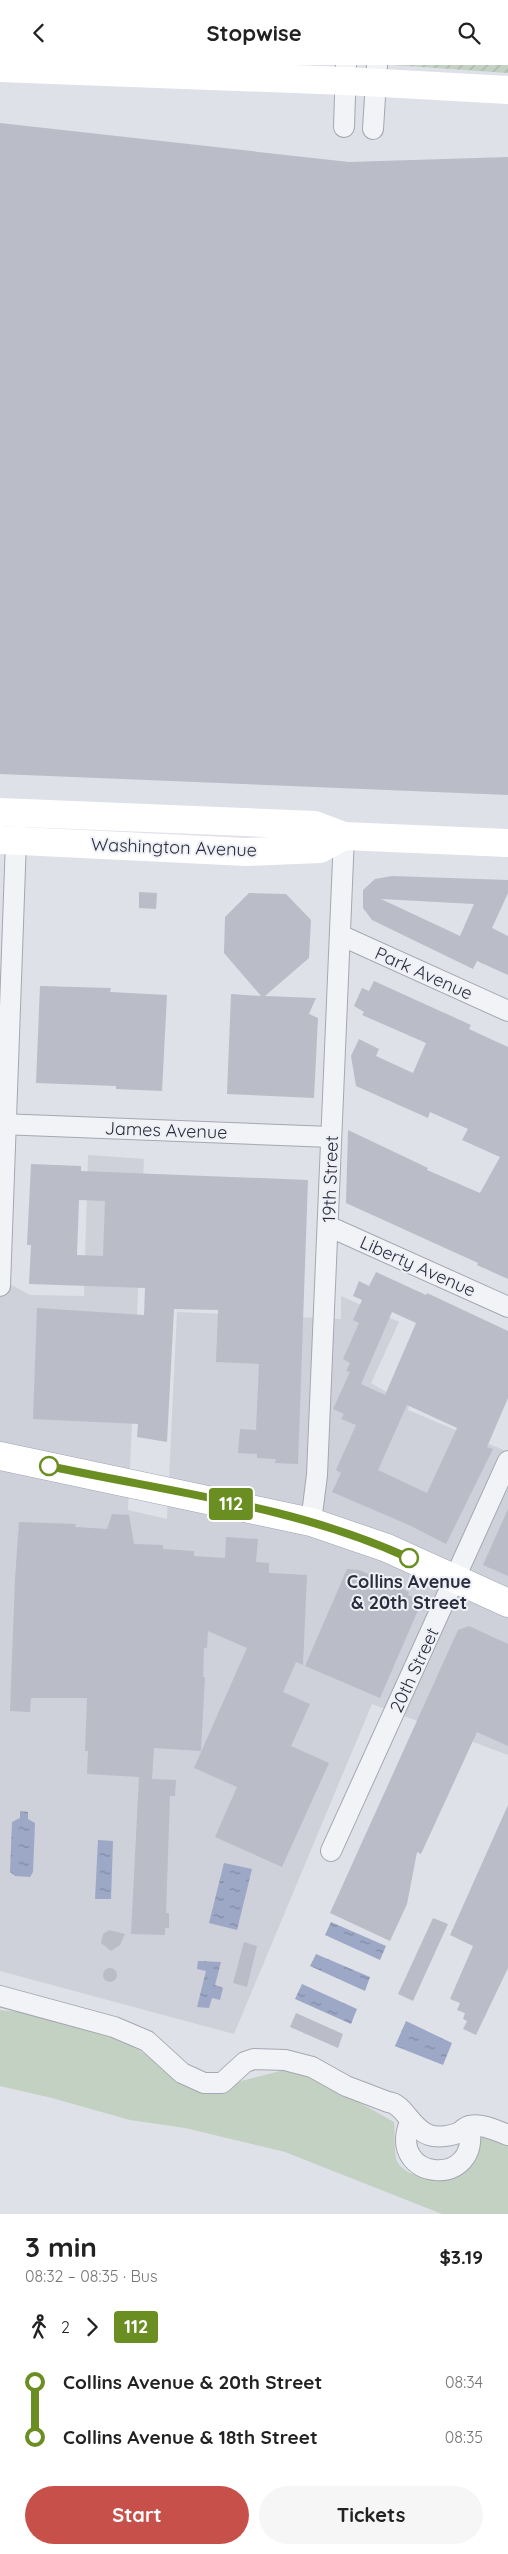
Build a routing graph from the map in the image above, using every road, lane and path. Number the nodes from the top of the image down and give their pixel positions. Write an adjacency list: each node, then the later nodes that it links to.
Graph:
1 (0, 68): 2 (main road)
2 (346, 73): 3 (main road); 5 (street)
3 (376, 74): 4 (main road); 6 (street)
4 (508, 90)
5 (344, 127)
6 (373, 129)
7 (8, 812): 8 (main road, Washington Avenue); 9 (street)
8 (344, 836): 9 (main road, Washington Avenue); 10 (main road, Washington Avenue); 11 (street, 19th Street)
9 (8, 840): 13 (street)
10 (508, 843)
11 (340, 935): 12 (street, Park Avenue); 14 (street, 19th Street)
12 (508, 1011)
13 (3, 1124): 14 (street, James Avenue); 16 (street)
14 (331, 1137): 15 (street, 19th Street)
15 (328, 1226): 17 (street, Liberty Avenue); 20 (street, 19th Street)
16 (0, 1286)
17 (508, 1307)
18 (0, 1455): 20 (main road)
19 (508, 1461): 21 (street, 20th Street)
20 (311, 1523): 21 (main road)
21 (456, 1579): 22 (main road); 23 (street, 20th Street)
22 (508, 1603)
23 (331, 1851)
24 (0, 1996): 25 (street)
25 (410, 2122): 26 (street); 26 (street)
26 (469, 2126): 27 (street)
27 (508, 2135)

